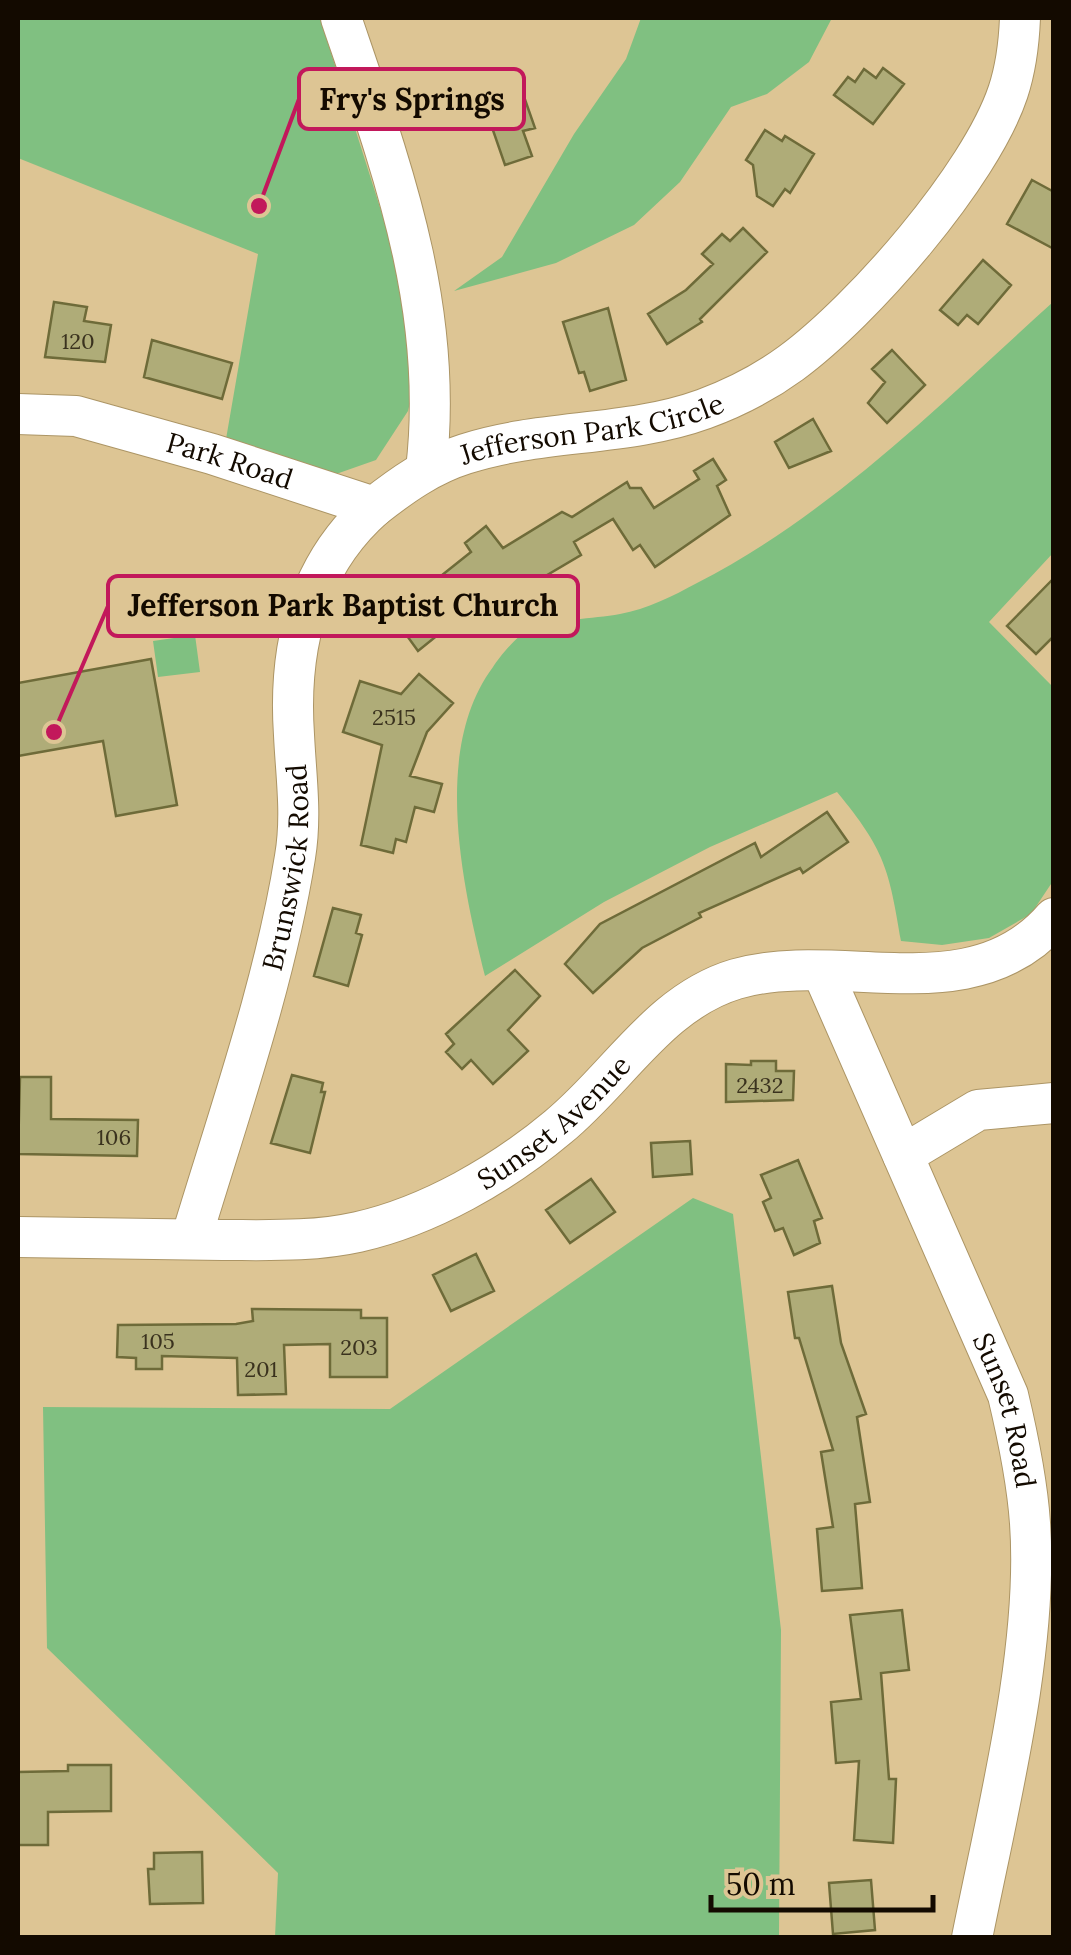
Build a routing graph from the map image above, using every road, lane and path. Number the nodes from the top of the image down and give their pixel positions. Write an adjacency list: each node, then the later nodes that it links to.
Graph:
1 (342, 18): 4 (street, Jefferson Park Circle)
2 (1020, 18): 4 (street, Jefferson Park Circle)
3 (18, 414): 5 (street, Park Road)
4 (426, 470): 5 (street)
5 (374, 507): 11 (street, Brunswick Road)
6 (1054, 918): 7 (street, Sunset Avenue)
7 (823, 973): 9 (street, Sunset Road); 11 (street, Sunset Avenue)
8 (1054, 1102): 9 (street)
9 (903, 1155): 12 (street, Sunset Road)
10 (18, 1236): 11 (street, Sunset Avenue)
11 (191, 1240)
12 (972, 1938)

